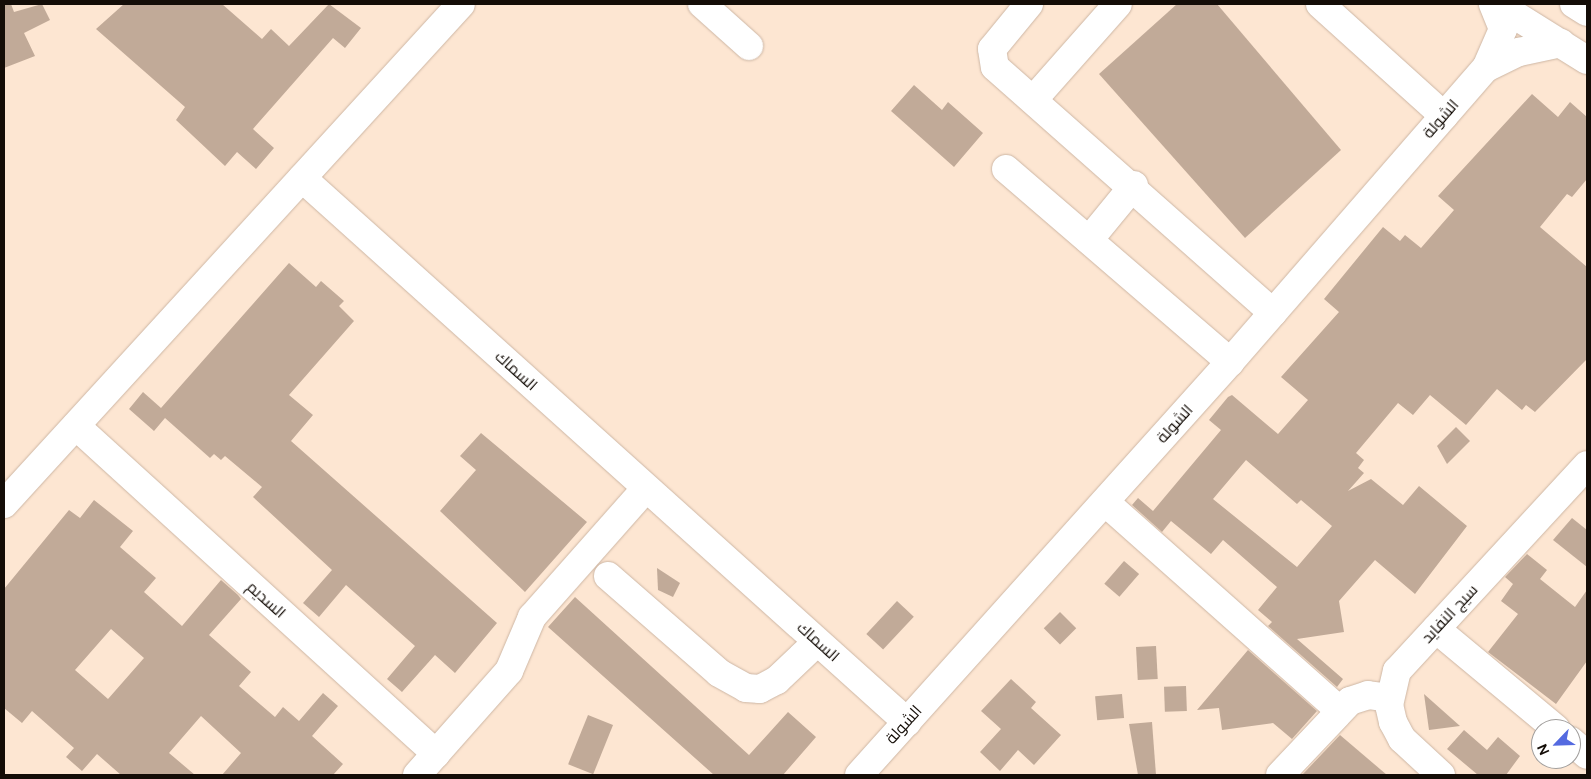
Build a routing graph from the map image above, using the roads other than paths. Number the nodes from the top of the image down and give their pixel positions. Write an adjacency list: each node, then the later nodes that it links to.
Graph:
1 (461, 4): 17 (street)
2 (702, 4): 11 (street)
3 (1029, 4): 14 (street)
4 (1118, 4): 14 (street)
5 (1320, 4): 15 (street)
6 (1493, 4): 13 (street, الشولة)
7 (1497, 4): 10 (street)
8 (1574, 4): 9 (street)
9 (1587, 12)
10 (1561, 43): 12 (street); 13 (street, الشولة)
11 (749, 46)
12 (1587, 60)
13 (1486, 68): 15 (street, الشولة)
14 (1033, 100): 18 (street)
15 (1444, 116): 20 (street, الشولة)
16 (1006, 169): 19 (street)
17 (302, 178): 22 (street); 24 (street, السماك)
18 (1134, 186): 19 (street); 20 (street)
19 (1089, 240): 21 (street)
20 (1273, 313): 21 (street, الشولة)
21 (1230, 362): 25 (street, الشولة)
22 (76, 426): 26 (street); 34 (street, السديم)
23 (1587, 465): 28 (street, سيج النفايد)
24 (646, 488): 29 (street, السماك); 34 (street)
25 (1105, 502): 31 (street); 33 (street, الشولة)
26 (4, 504)
27 (608, 576): 29 (street)
28 (1436, 629): 30 (street, سيج النفايد); 32 (street)
29 (817, 642): 33 (street, السماك)
30 (1390, 698): 31 (street); 38 (street)
31 (1340, 711): 37 (street)
32 (1544, 719)
33 (907, 722): 36 (street, الشولة)
34 (436, 754): 35 (street)
35 (417, 775)
36 (859, 775)
37 (1280, 775)
38 (1441, 775)

